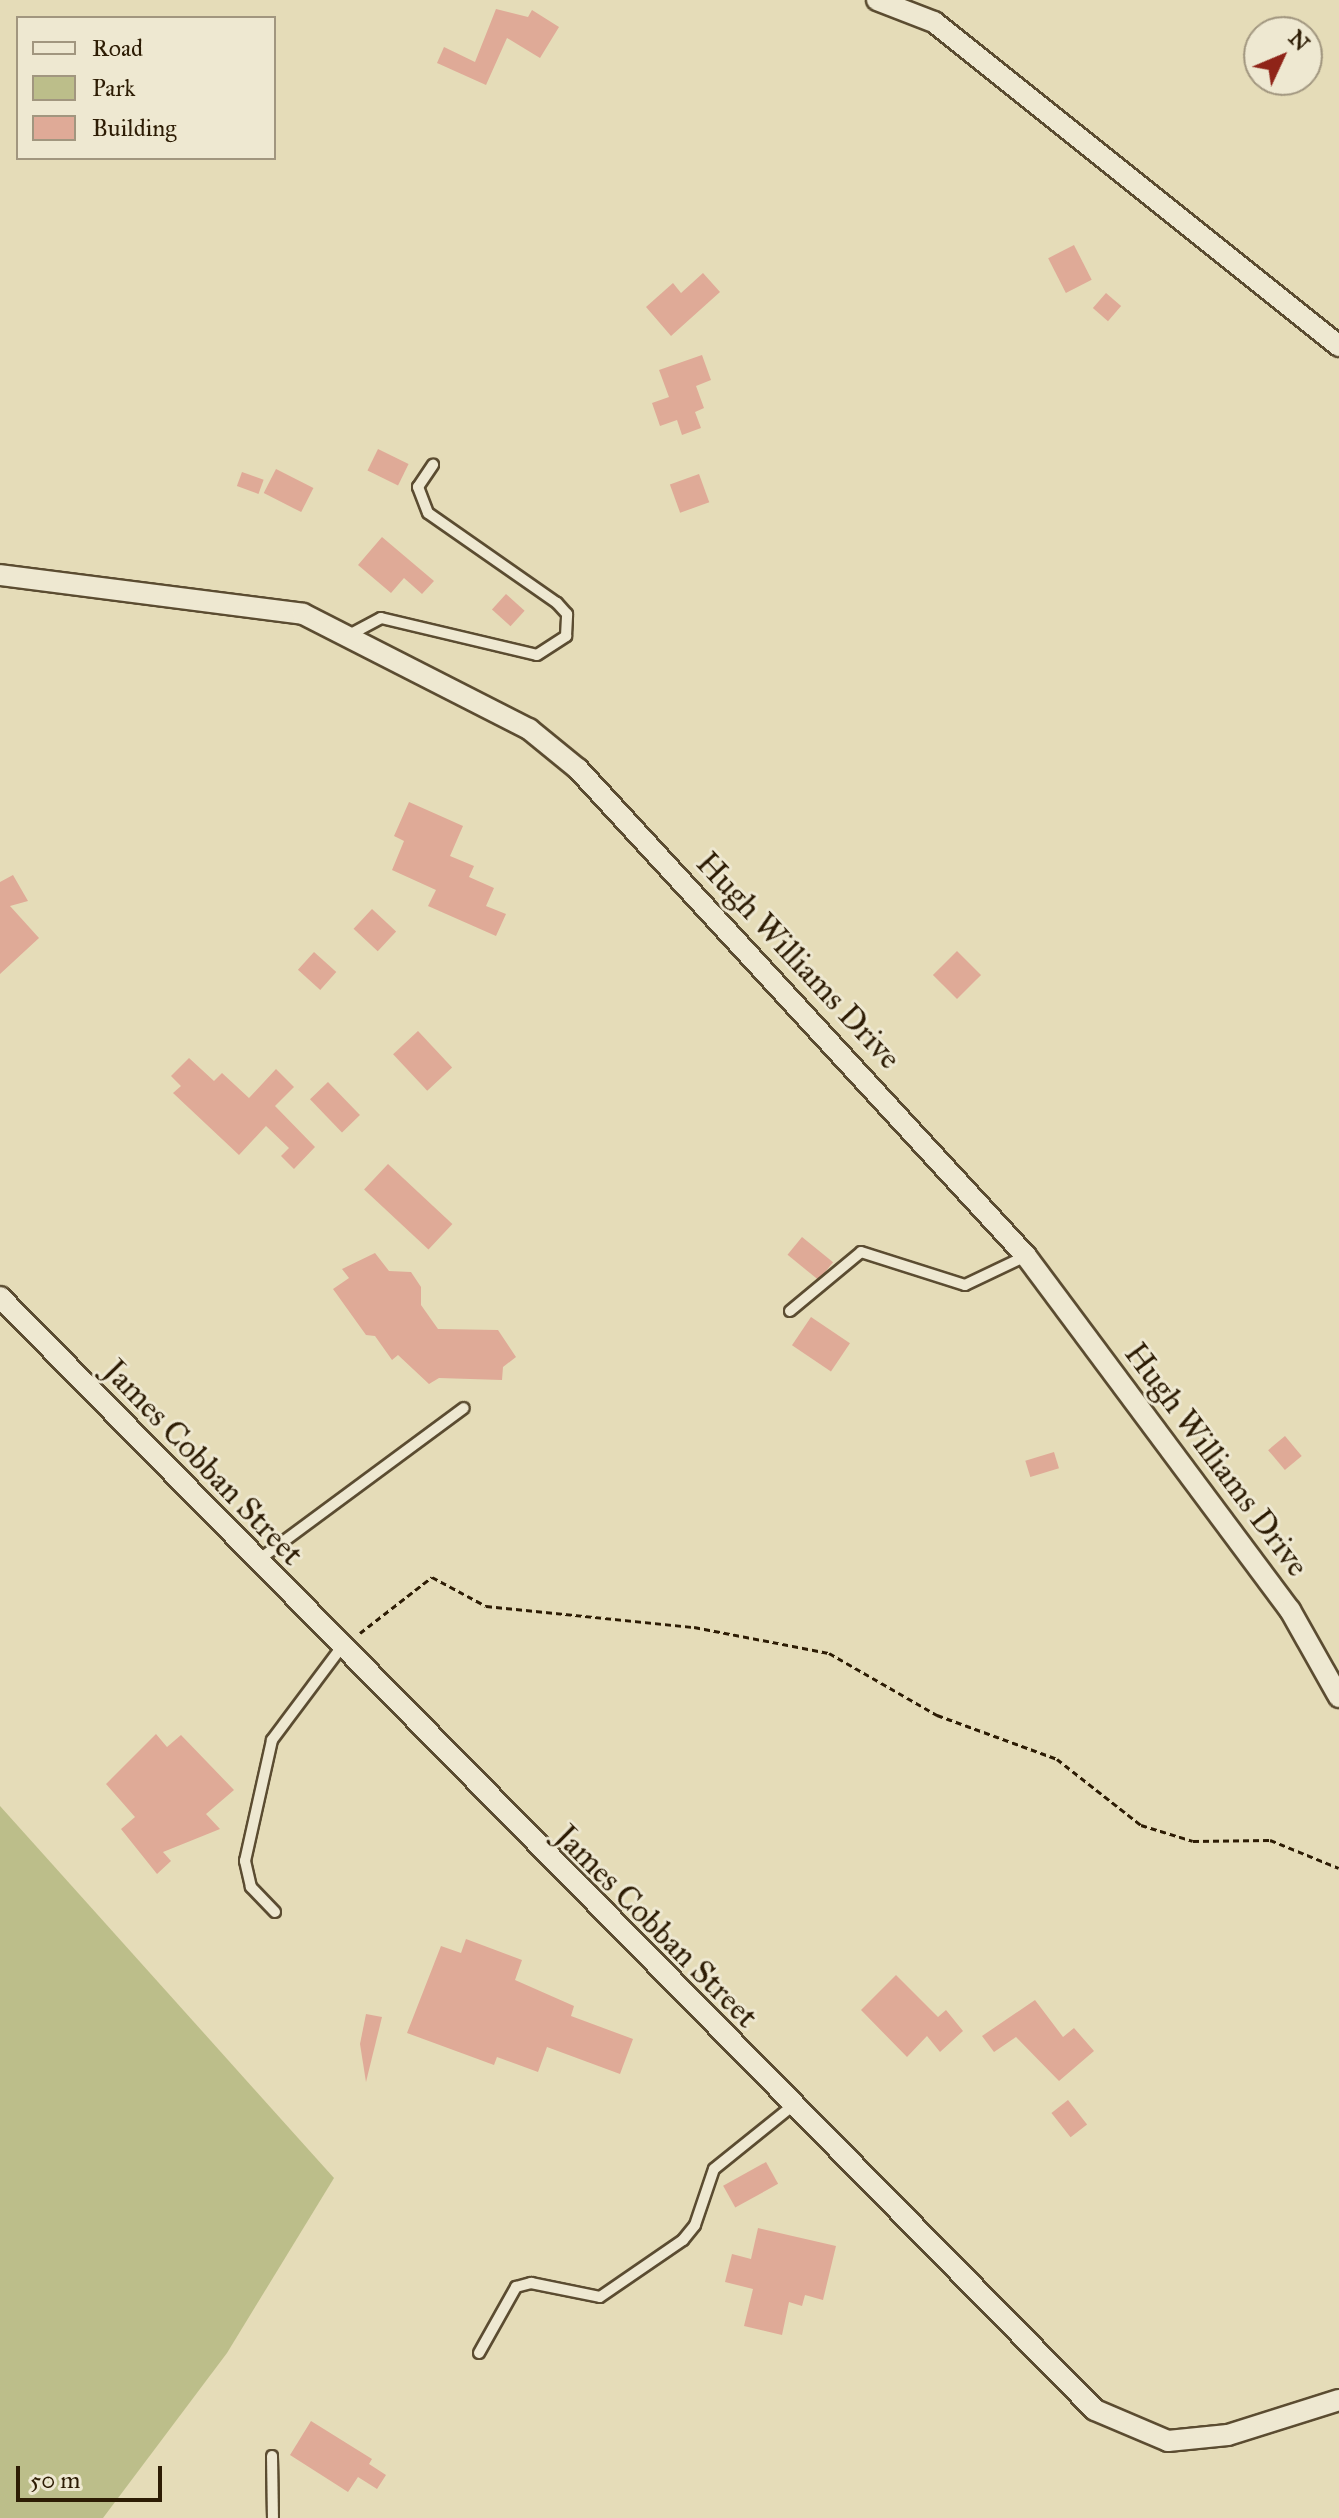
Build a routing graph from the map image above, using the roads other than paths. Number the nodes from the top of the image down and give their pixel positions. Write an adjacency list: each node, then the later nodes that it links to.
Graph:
1 (877, 0): 2 (street)
2 (1339, 346)
3 (433, 465): 5 (lane)
4 (0, 575): 5 (street, Hugh Williams Drive)
5 (351, 634): 6 (street, Hugh Williams Drive)
6 (1026, 1256): 8 (lane); 12 (street, Hugh Williams Drive)
7 (0, 1297): 10 (street, James Cobban Street)
8 (790, 1311)
9 (464, 1408): 10 (lane)
10 (257, 1561): 11 (street, James Cobban Street)
11 (340, 1649): 13 (lane); 14 (street, James Cobban Street)
12 (1339, 1697)
13 (275, 1912)
14 (791, 2107): 15 (lane); 16 (street, James Cobban Street)
15 (479, 2353)
16 (1339, 2400)
17 (272, 2456): 18 (lane)
18 (273, 2518)

